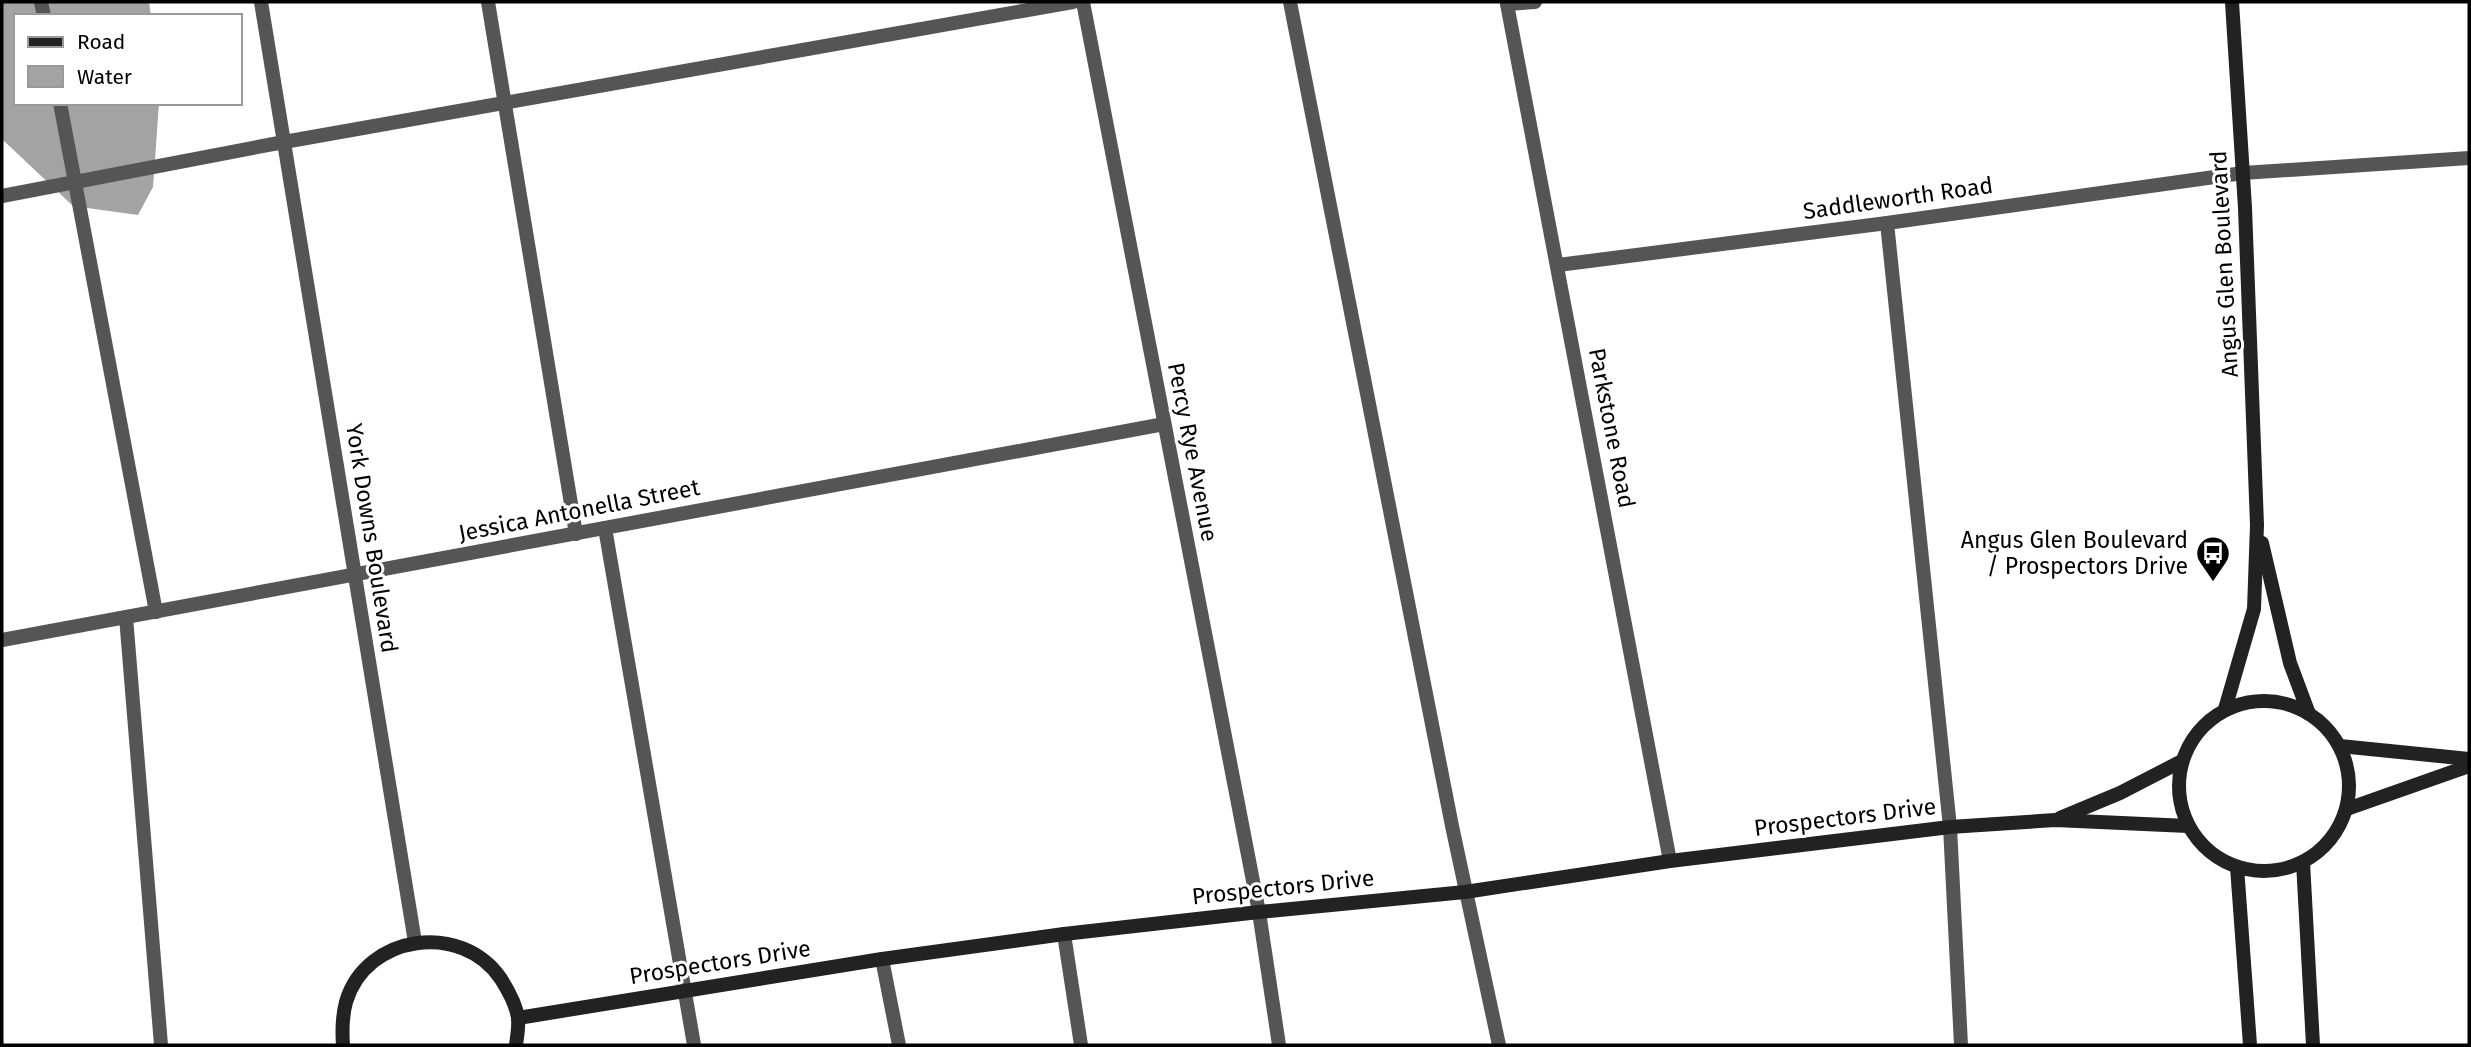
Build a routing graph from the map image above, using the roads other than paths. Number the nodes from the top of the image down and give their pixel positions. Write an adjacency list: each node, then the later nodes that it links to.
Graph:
1 (261, 2): 10 (street, York Downs Boulevard)
2 (488, 2): 8 (street)
3 (1073, 2): 8 (street)
4 (1083, 2): 17 (street, Percy Rye Avenue)
5 (1290, 2): 38 (street)
6 (1535, 2): 16 (street, Parkstone Road)
7 (2232, 2): 12 (street, Angus Glen Boulevard)
8 (506, 103): 10 (street); 20 (street)
9 (60, 105): 13 (street)
10 (285, 142): 13 (street); 21 (street, York Downs Boulevard)
11 (2469, 158): 12 (street, Saddleworth Road)
12 (2243, 173): 15 (street, Saddleworth Road); 18 (street, Angus Glen Boulevard)
13 (74, 182): 14 (street); 22 (street)
14 (2, 196)
15 (1887, 223): 16 (street, Saddleworth Road); 33 (street)
16 (1558, 265): 35 (street, Parkstone Road)
17 (1164, 424): 19 (street, Jessica Antonella Street); 39 (street, Percy Rye Avenue)
18 (2258, 525): 25 (street, Angus Glen Boulevard); 26 (street, Angus Glen Boulevard)
19 (605, 528): 20 (street, Jessica Antonella Street); 43 (street)
20 (576, 534): 21 (street, Jessica Antonella Street)
21 (354, 575): 22 (street, Jessica Antonella Street); 41 (street, York Downs Boulevard)
22 (156, 612): 23 (street, Jessica Antonella Street)
23 (126, 617): 24 (street, Jessica Antonella Street); 45 (street)
24 (2, 640)
25 (2225, 709): 26 (street); 29 (street)
26 (2309, 714): 27 (street)
27 (2340, 746): 28 (street); 31 (street)
28 (2469, 759)
29 (2182, 761): 32 (street, Prospectors Drive); 34 (street)
30 (2469, 766): 31 (street)
31 (2347, 809): 36 (street)
32 (2056, 820): 33 (street, Prospectors Drive); 34 (street, Prospectors Drive)
33 (1950, 827): 35 (street, Prospectors Drive); 53 (street)
34 (2188, 827): 37 (street)
35 (1670, 861): 38 (street, Prospectors Drive)
36 (2303, 862): 37 (street); 55 (street)
37 (2238, 867): 54 (street)
38 (1465, 892): 39 (street, Prospectors Drive); 52 (street)
39 (1259, 912): 40 (street, Prospectors Drive); 51 (street, Percy Rye Avenue)
40 (1064, 934): 42 (street, Prospectors Drive); 50 (street)
41 (415, 942): 44 (street); 46 (street)
42 (882, 959): 43 (street, Prospectors Drive); 49 (street)
43 (685, 991): 44 (street, Prospectors Drive); 48 (street)
44 (518, 1018): 47 (street)
45 (161, 1045)
46 (344, 1045)
47 (516, 1045)
48 (694, 1045)
49 (899, 1045)
50 (1081, 1045)
51 (1279, 1045)
52 (1499, 1045)
53 (1961, 1045)
54 (2250, 1045)
55 (2313, 1045)

